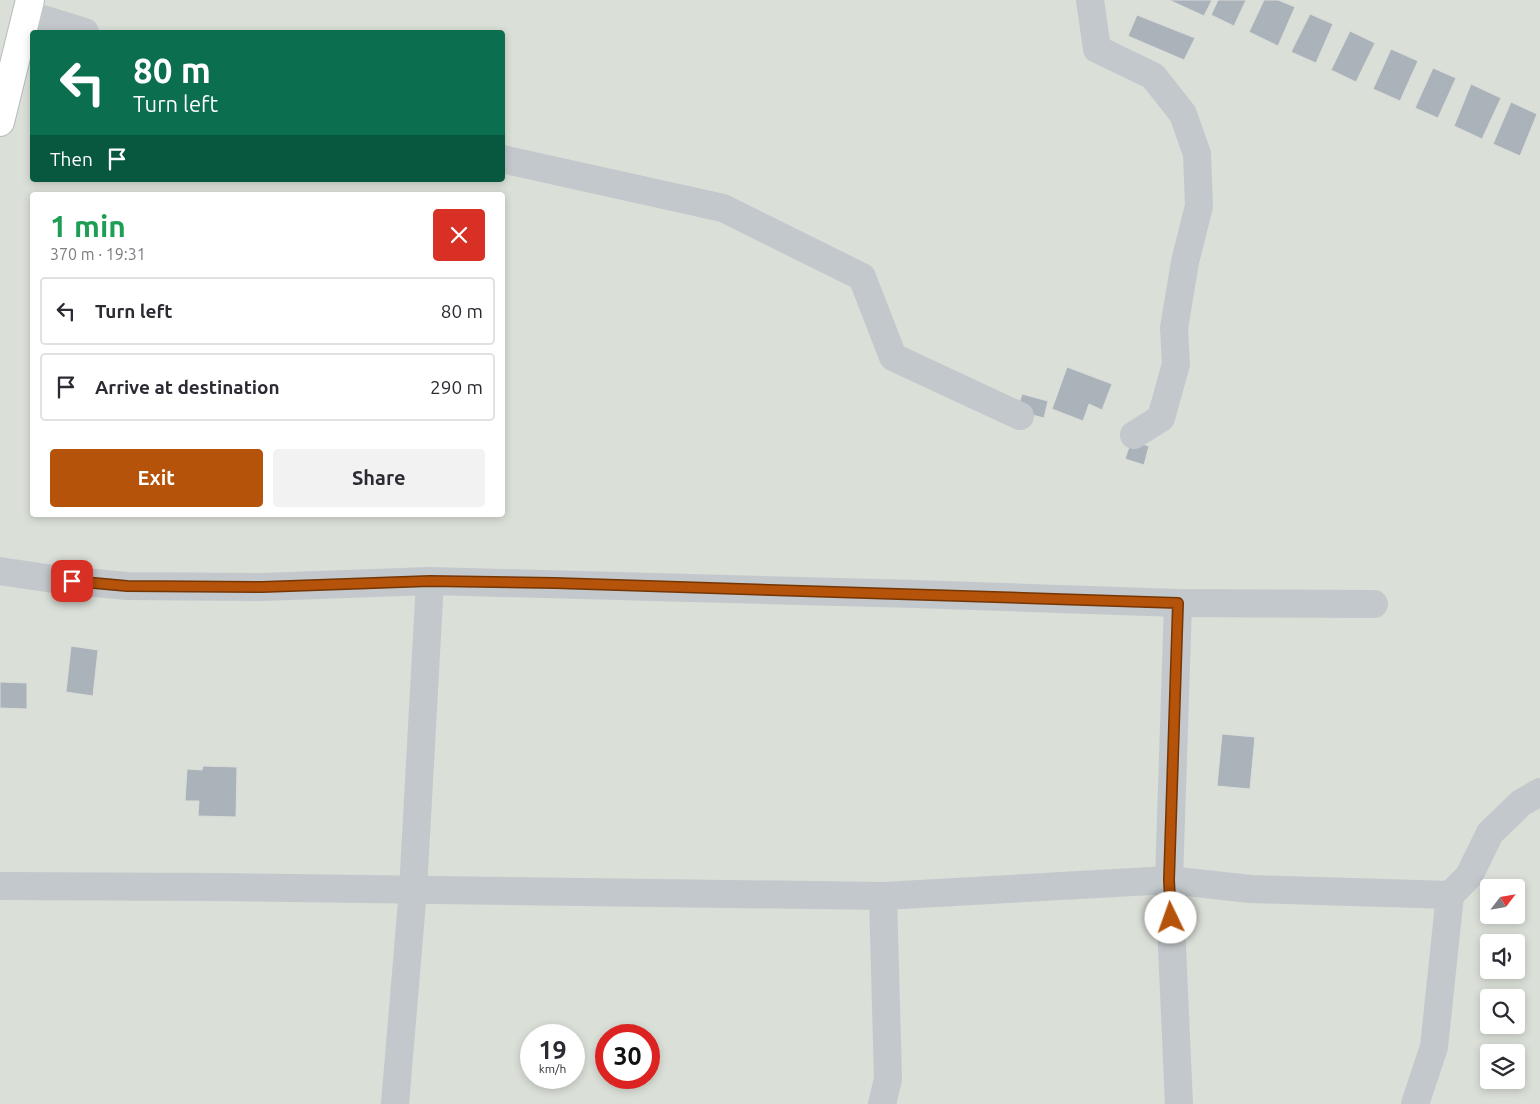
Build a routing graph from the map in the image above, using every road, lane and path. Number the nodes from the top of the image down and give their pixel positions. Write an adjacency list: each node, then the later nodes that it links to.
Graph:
1 (1090, 0): 7 (street)
2 (28, 7): 3 (street); 4 (main road)
3 (80, 30)
4 (0, 122)
5 (505, 160): 6 (street)
6 (1020, 416)
7 (1134, 435)
8 (0, 571): 9 (street)
9 (430, 581): 10 (street); 15 (street)
10 (1178, 603): 11 (street); 13 (street)
11 (1374, 604)
12 (1540, 792): 16 (street)
13 (1169, 880): 16 (street); 17 (street); 20 (street)
14 (0, 886): 15 (street)
15 (413, 890): 17 (street); 18 (street)
16 (1450, 895): 21 (street)
17 (883, 896): 19 (street)
18 (395, 1104)
19 (882, 1104)
20 (1180, 1104)
21 (1416, 1104)

